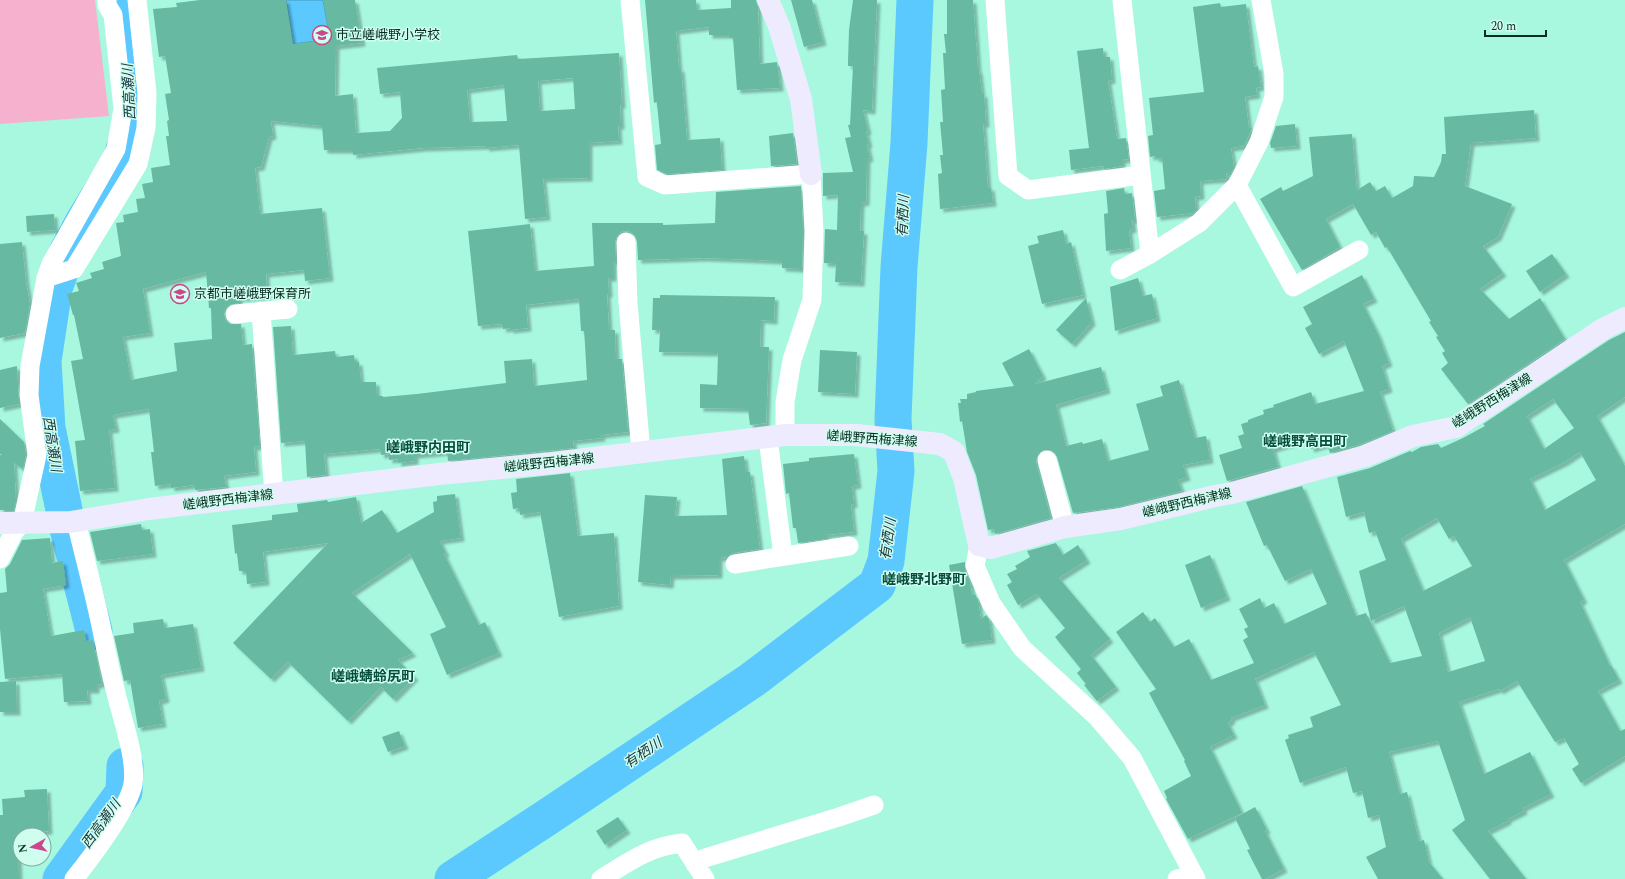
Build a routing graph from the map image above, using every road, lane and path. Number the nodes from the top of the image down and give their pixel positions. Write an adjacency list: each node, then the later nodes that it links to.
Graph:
1 (126, 0): 8 (street)
2 (137, 0): 16 (street)
3 (630, 0): 9 (street)
4 (768, 0): 9 (main road)
5 (995, 0): 10 (street)
6 (1122, 0): 10 (street)
7 (1261, 0): 11 (street)
8 (107, 2): 16 (street)
9 (811, 174): 21 (street)
10 (1141, 175): 14 (street)
11 (1237, 185): 13 (street); 14 (street)
12 (626, 242): 22 (street)
13 (1359, 250)
14 (1150, 254): 15 (street)
15 (1120, 270)
16 (46, 278): 27 (street)
17 (288, 309): 18 (street)
18 (261, 311): 19 (street); 24 (street)
19 (235, 314)
20 (1625, 318): 28 (main road, 嵯峨野西梅津線)
21 (777, 436): 22 (main road, 嵯峨野西梅津線); 30 (main road, 嵯峨野西梅津線); 31 (street)
22 (641, 452): 24 (main road, 嵯峨野西梅津線)
23 (1047, 460): 28 (street)
24 (274, 495): 25 (main road, 嵯峨野西梅津線)
25 (69, 522): 27 (main road, 嵯峨野西梅津線); 37 (street)
26 (0, 523): 27 (main road, 嵯峨野西梅津線)
27 (22, 523): 32 (street)
28 (1065, 526): 30 (main road, 嵯峨野西梅津線)
29 (849, 546): 31 (street)
30 (979, 546): 36 (street)
31 (783, 556): 33 (street)
32 (0, 559)
33 (735, 564)
34 (874, 805): 35 (street)
35 (700, 872): 38 (street)
36 (1189, 878)
37 (74, 879)
38 (601, 879)

